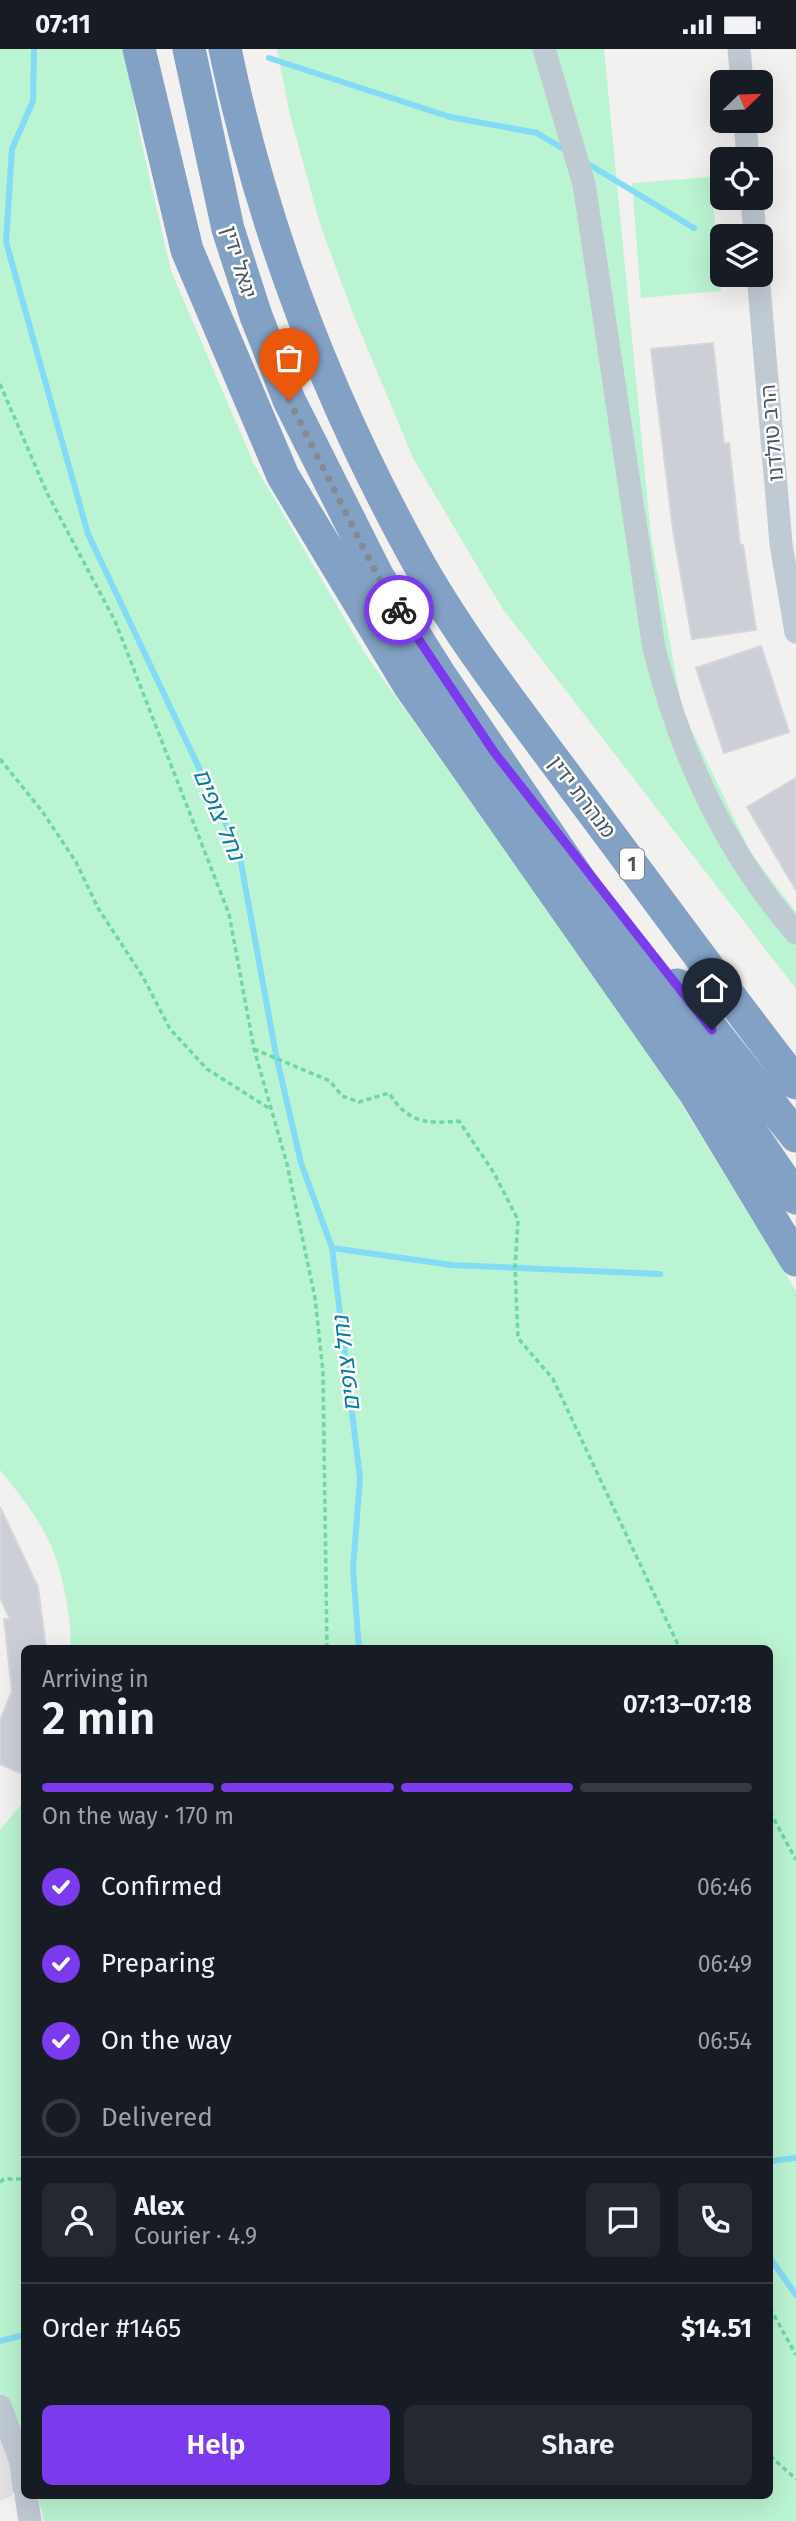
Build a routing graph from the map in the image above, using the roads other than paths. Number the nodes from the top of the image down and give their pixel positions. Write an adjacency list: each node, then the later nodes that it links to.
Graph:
1 (139, 49): 16 (highway)
2 (189, 49): 10 (highway, יגאל ידין / 1)
3 (225, 49): 9 (highway, יגאל ידין / 1)
4 (544, 49): 11 (street)
5 (739, 49): 6 (street)
6 (741, 70)
7 (759, 287): 8 (street, הרב טולדנו)
8 (796, 632)
9 (469, 644): 12 (highway); 13 (highway, מנהרת ידין / 1)
10 (494, 752): 14 (highway, מנהרת ידין / 1); 15 (highway)
11 (796, 933)
12 (796, 1049)
13 (796, 1083)
14 (796, 1136)
15 (796, 1198)
16 (796, 1260)
17 (0, 2406): 18 (street)
18 (21, 2462)
19 (27, 2499): 20 (street)
20 (30, 2521)

